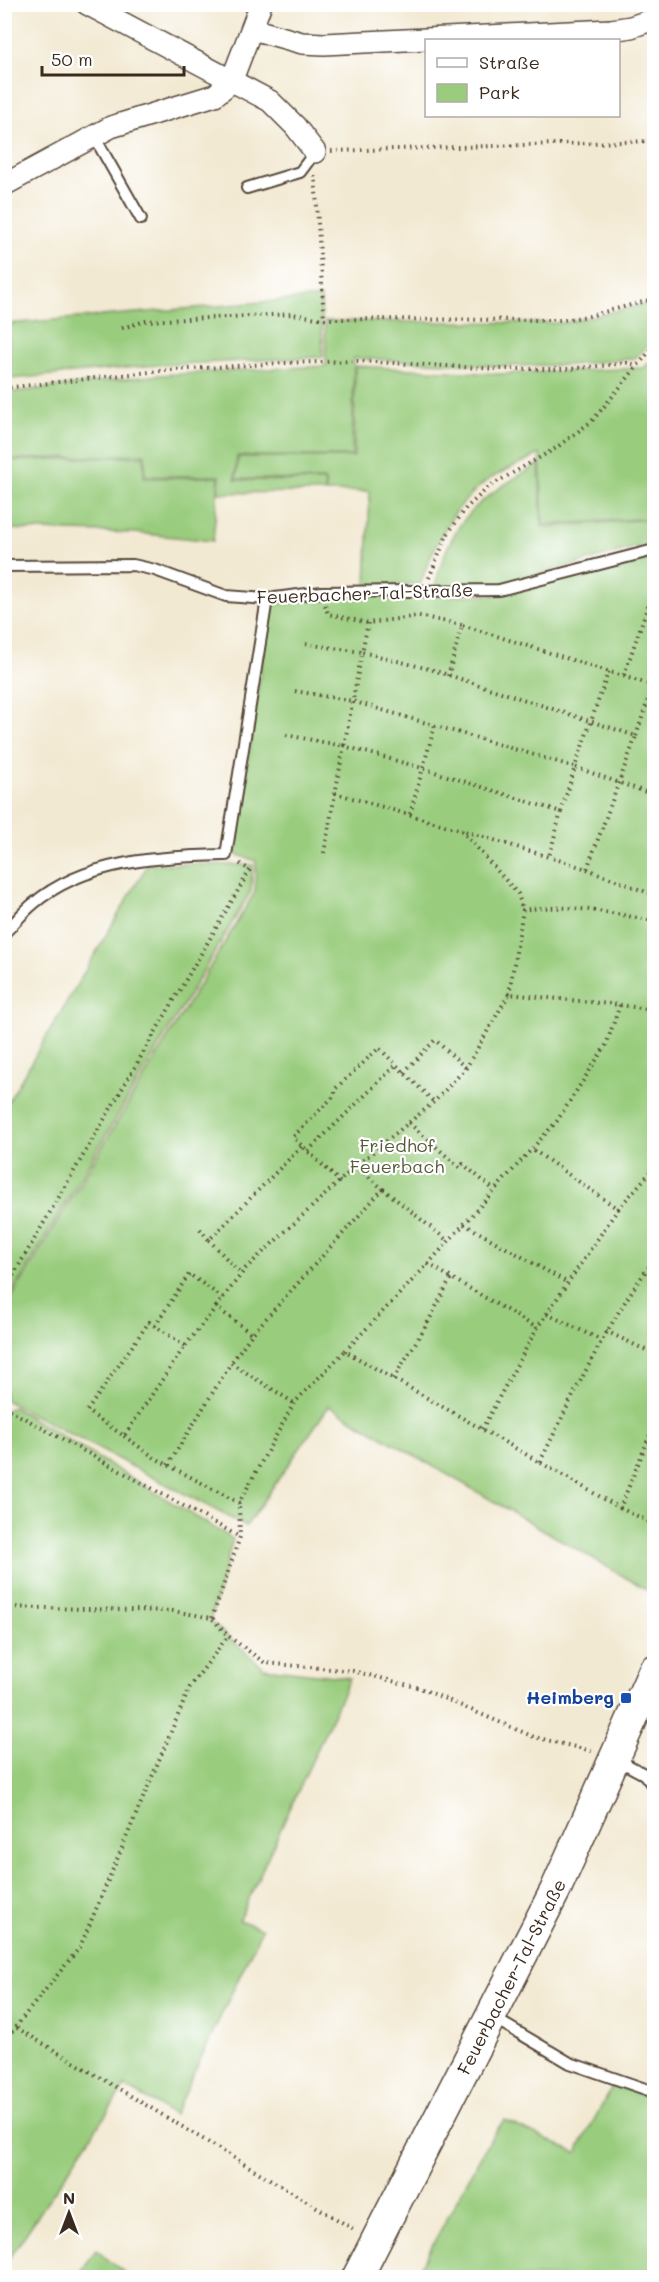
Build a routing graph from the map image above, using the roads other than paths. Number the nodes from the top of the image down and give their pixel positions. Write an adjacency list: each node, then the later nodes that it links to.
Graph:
1 (87, 4): 7 (street)
2 (261, 4): 4 (street)
3 (654, 19): 6 (street)
4 (252, 29): 5 (street); 7 (street)
5 (425, 39)
6 (426, 39)
7 (231, 82): 8 (street); 9 (street)
8 (94, 136): 10 (street); 12 (lane)
9 (315, 152): 11 (lane)
10 (4, 185)
11 (247, 188)
12 (141, 219)
13 (654, 550): 15 (lane, Feuerbacher-Tal-Straße)
14 (4, 566): 15 (lane, Feuerbacher-Tal-Straße)
15 (267, 600): 16 (lane)
16 (4, 933)
17 (654, 1670): 18 (main road, Feuerbacher-Tal-Straße)
18 (615, 1759): 19 (lane); 20 (main road, Feuerbacher-Tal-Straße)
19 (654, 1787)
20 (492, 2018): 21 (lane); 22 (main road, Feuerbacher-Tal-Straße)
21 (654, 2092)
22 (357, 2277)

